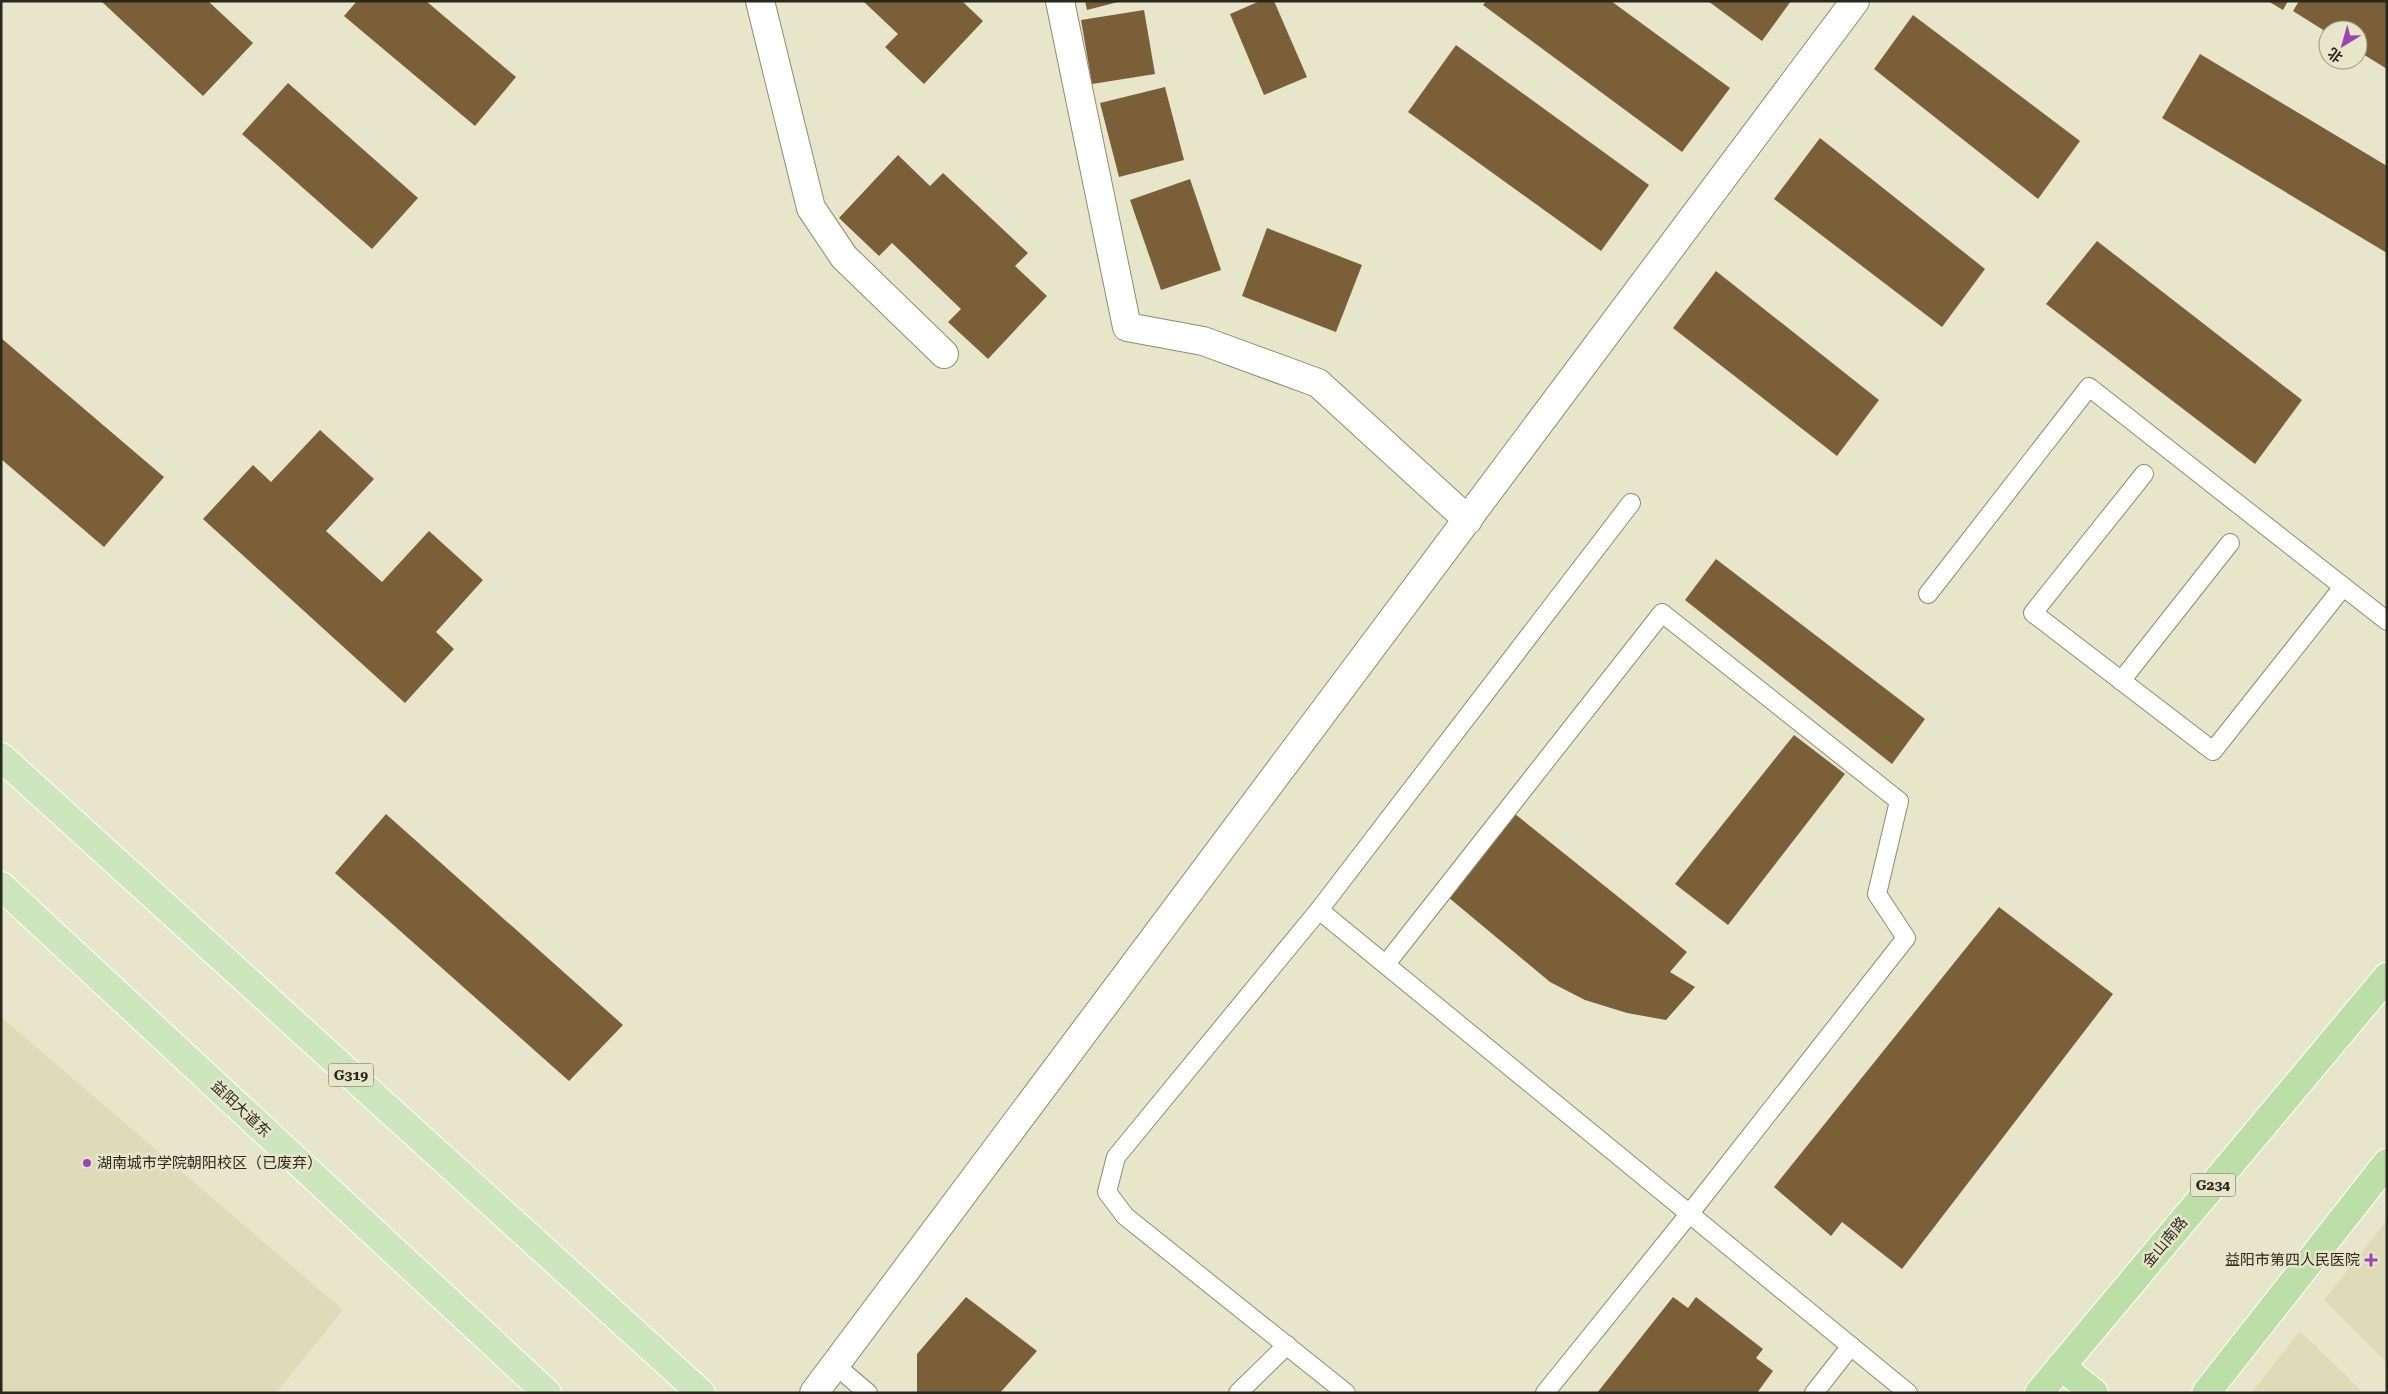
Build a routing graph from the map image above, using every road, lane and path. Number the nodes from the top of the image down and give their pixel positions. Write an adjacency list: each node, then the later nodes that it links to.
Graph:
1 (760, 1): 4 (street)
2 (1060, 1): 7 (street)
3 (1855, 1): 7 (street)
4 (944, 354)
5 (2144, 474): 12 (lane)
6 (1631, 503): 15 (lane)
7 (1468, 520): 22 (street)
8 (2230, 543): 12 (lane)
9 (2343, 587): 10 (lane); 11 (lane); 12 (lane)
10 (1928, 594)
11 (2387, 621)
12 (2121, 681)
13 (1, 757): 25 (main road, G319)
14 (1, 886): 24 (main road, 益阳大道东)
15 (1319, 910): 16 (lane); 20 (lane)
16 (1386, 964): 19 (lane); 19 (lane)
17 (2387, 977): 23 (highway, 金山南路 / G234)
18 (2387, 1163): 35 (highway)
19 (1690, 1213): 21 (lane); 30 (lane)
20 (1287, 1346): 28 (lane); 29 (lane)
21 (1851, 1346): 31 (lane); 32 (lane)
22 (835, 1365): 26 (street); 27 (lane)
23 (2061, 1366): 33 (highway, 金山南路 / G234); 34 (highway)
24 (547, 1393)
25 (701, 1393)
26 (814, 1393)
27 (868, 1393)
28 (1238, 1393)
29 (1346, 1393)
30 (1545, 1393)
31 (1814, 1393)
32 (1908, 1393)
33 (2039, 1393)
34 (2094, 1393)
35 (2206, 1393)

